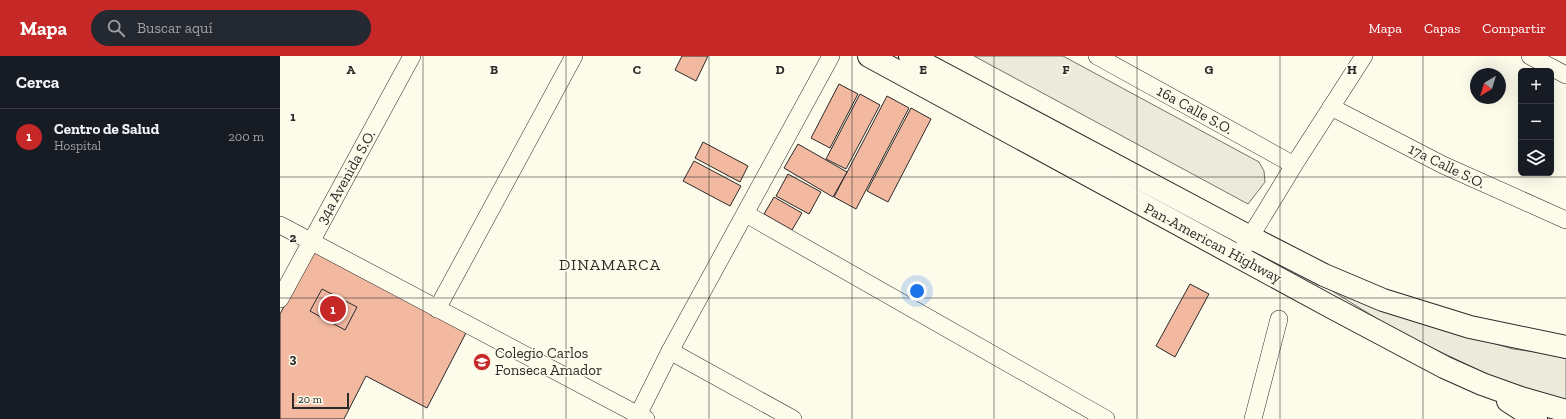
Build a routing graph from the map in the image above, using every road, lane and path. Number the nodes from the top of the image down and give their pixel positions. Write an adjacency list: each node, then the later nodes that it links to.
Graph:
1 (412, 56): 17 (street, 34a Avenida S.O.)
2 (574, 56): 20 (street)
3 (831, 56): 13 (street)
4 (869, 56): 18 (highway, Pan-American Highway)
5 (910, 56): 16 (highway, Pan-American Highway)
6 (1097, 56): 9 (street, 16a Calle S.O.)
7 (1530, 56): 10 (street)
8 (1358, 58): 11 (street)
9 (1122, 62): 12 (street, 16a Calle S.O.)
10 (1566, 75)
11 (1331, 107): 12 (street); 14 (street, 17a Calle S.O.)
12 (1294, 165): 16 (street)
13 (746, 214): 23 (street); 28 (street)
14 (1566, 220)
15 (280, 225): 17 (street)
16 (1250, 237): 18 (street); 22 (highway, Pan-American Highway)
17 (311, 241): 19 (street, 34a Avenida S.O.); 20 (street)
18 (1238, 257): 24 (highway, Pan-American Highway)
19 (280, 300)
20 (437, 309): 26 (street)
21 (1279, 319): 29 (street)
22 (1566, 347)
23 (670, 351): 26 (street); 27 (street)
24 (1482, 384): 25 (highway, Pan-American Highway); 30 (highway)
25 (1566, 411)
26 (641, 418)
27 (793, 419)
28 (1106, 419)
29 (1253, 419)
30 (1536, 419)

